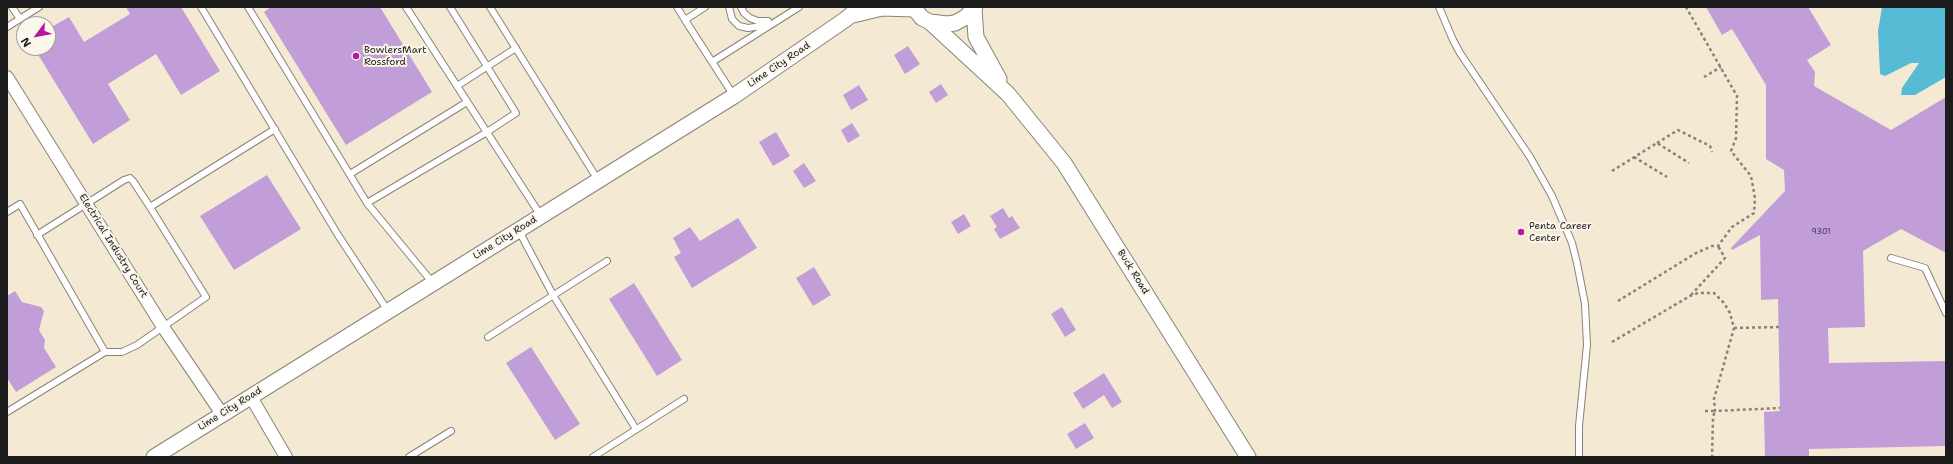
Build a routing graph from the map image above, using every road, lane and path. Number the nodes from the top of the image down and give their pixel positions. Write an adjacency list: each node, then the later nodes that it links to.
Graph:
1 (12, 7): 19 (lane)
2 (39, 7): 20 (lane)
3 (201, 7): 36 (lane)
4 (248, 7): 43 (lane)
5 (406, 7): 32 (lane)
6 (450, 7): 28 (lane)
7 (490, 7): 26 (lane)
8 (677, 7): 21 (lane)
9 (705, 7): 21 (lane)
10 (729, 7): 23 (lane)
11 (741, 7): 23 (lane)
12 (791, 7): 23 (lane)
13 (799, 7): 27 (lane)
14 (1439, 7): 82 (lane)
15 (1686, 7): 29 (path)
16 (913, 8): 18 (street, Lime City Road); 24 (street, Buck Road)
17 (974, 8): 24 (street); 33 (street, Buck Road)
18 (856, 11): 34 (street, Lime City Road)
19 (18, 16)
20 (25, 16)
21 (685, 20): 27 (lane)
22 (16, 21): 25 (lane)
23 (768, 21)
24 (930, 22): 33 (street, Buck Road)
25 (7, 27)
26 (516, 48): 28 (lane); 45 (lane)
27 (712, 62): 34 (lane)
28 (487, 66): 32 (lane); 37 (lane)
29 (1721, 67): 31 (path); 53 (path)
30 (7, 77): 47 (street, Electrical Industry Court)
31 (1704, 77)
32 (457, 86): 35 (lane)
33 (1008, 94): 81 (street, Buck Road)
34 (734, 96): 45 (street, Lime City Road)
35 (467, 102): 37 (lane); 43 (lane)
36 (275, 129): 48 (lane); 60 (lane)
37 (487, 132): 46 (lane); 50 (lane)
38 (1657, 143): 39 (path); 40 (path); 41 (path)
39 (1712, 152)
40 (1634, 157): 42 (path); 44 (path)
41 (1689, 163)
42 (1612, 170)
43 (350, 174): 46 (lane)
44 (1667, 177)
45 (598, 180): 50 (street, Lime City Road)
46 (367, 203): 56 (lane)
47 (86, 204): 48 (lane); 52 (lane); 62 (street, Electrical Industry Court)
48 (150, 207): 62 (lane)
49 (7, 212): 52 (lane)
50 (541, 216): 51 (street, Lime City Road)
51 (518, 230): 56 (street, Lime City Road); 57 (lane)
52 (37, 235): 67 (lane)
53 (1718, 246): 58 (path); 59 (path)
54 (1891, 258): 61 (lane)
55 (606, 261): 57 (lane)
56 (433, 283): 60 (street, Lime City Road)
57 (553, 295): 65 (lane); 75 (lane)
58 (1690, 296): 64 (path); 66 (path)
59 (1618, 301)
60 (388, 311): 68 (street, Lime City Road)
61 (1946, 313)
62 (163, 327): 67 (lane); 74 (street, Electrical Industry Court)
63 (1779, 327): 64 (path)
64 (1734, 328): 72 (path)
65 (488, 337)
66 (1612, 342)
67 (105, 352): 73 (lane)
68 (251, 397): 74 (street, Lime City Road); 78 (street)
69 (684, 400): 75 (lane)
70 (1780, 408): 72 (path)
71 (1705, 411): 72 (path)
72 (1715, 411): 83 (path)
73 (7, 412)
74 (222, 414): 77 (street, Lime City Road)
75 (636, 429): 80 (lane)
76 (450, 431): 79 (lane)
77 (154, 457)
78 (286, 457)
79 (409, 457)
80 (593, 457)
81 (1248, 457)
82 (1579, 457)
83 (1712, 457)

